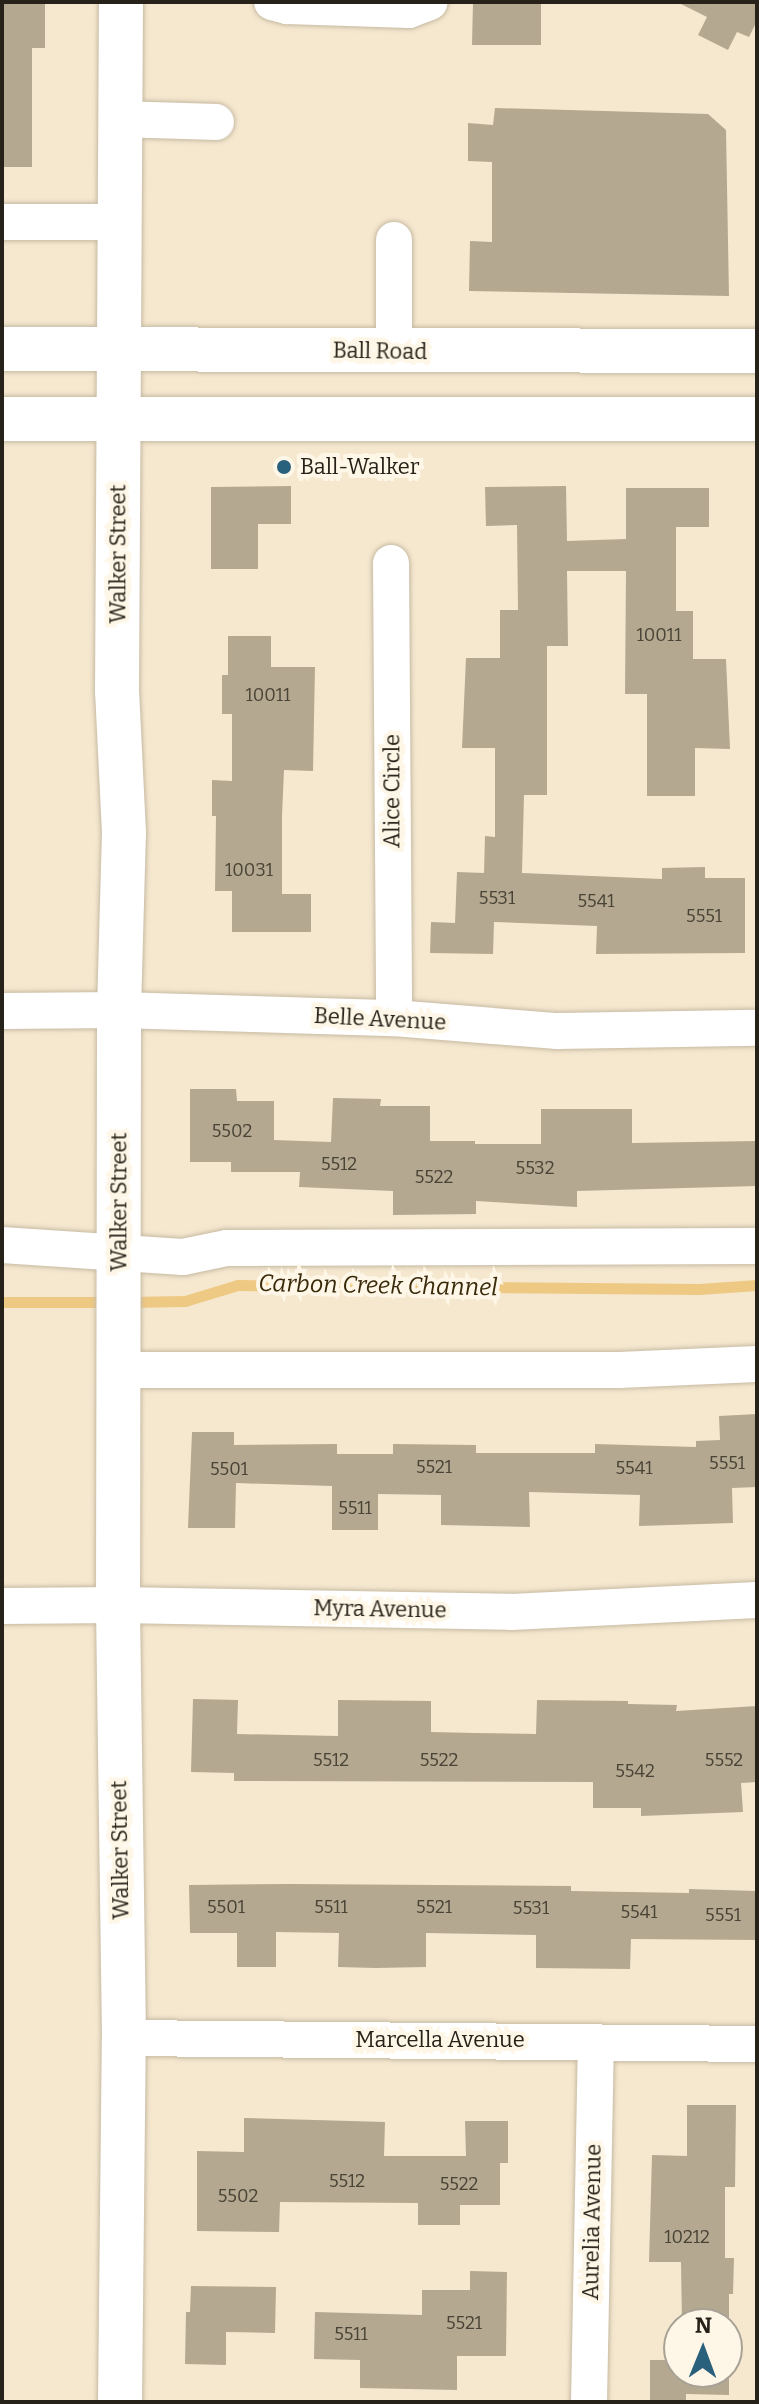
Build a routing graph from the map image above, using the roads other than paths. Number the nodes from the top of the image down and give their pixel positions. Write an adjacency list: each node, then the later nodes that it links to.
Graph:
1 (121, 2): 4 (main road, Walker Street)
2 (272, 2): 3 (street)
3 (430, 2)
4 (119, 119): 5 (street); 7 (main road, Walker Street)
5 (216, 122)
6 (2, 222): 7 (street)
7 (119, 222): 10 (main road, Walker Street)
8 (394, 240): 11 (street)
9 (2, 349): 10 (main road, Ball Road)
10 (117, 349): 11 (main road, Ball Road); 14 (main road, Walker Street)
11 (394, 350): 12 (main road, Ball Road)
12 (757, 351)
13 (2, 419): 14 (main road)
14 (119, 419): 15 (main road); 17 (main road, Walker Street)
15 (757, 419)
16 (391, 563): 19 (street, Alice Circle)
17 (119, 1010): 18 (street, Belle Avenue); 19 (street, Belle Avenue); 23 (main road, Walker Street)
18 (2, 1011)
19 (394, 1018): 20 (street, Belle Avenue)
20 (757, 1028)
21 (2, 1245): 23 (street)
22 (757, 1246): 23 (street)
23 (118, 1260): 24 (main road, Walker Street)
24 (118, 1354): 25 (street); 27 (main road, Walker Street)
25 (757, 1364)
26 (757, 1600): 27 (street, Myra Avenue)
27 (118, 1605): 28 (street, Myra Avenue); 29 (main road, Walker Street)
28 (2, 1606)
29 (124, 2038): 30 (street, Marcella Avenue); 32 (main road, Walker Street)
30 (596, 2042): 31 (street, Marcella Avenue); 33 (street, Aurelia Avenue)
31 (757, 2044)
32 (120, 2402)
33 (589, 2402)

